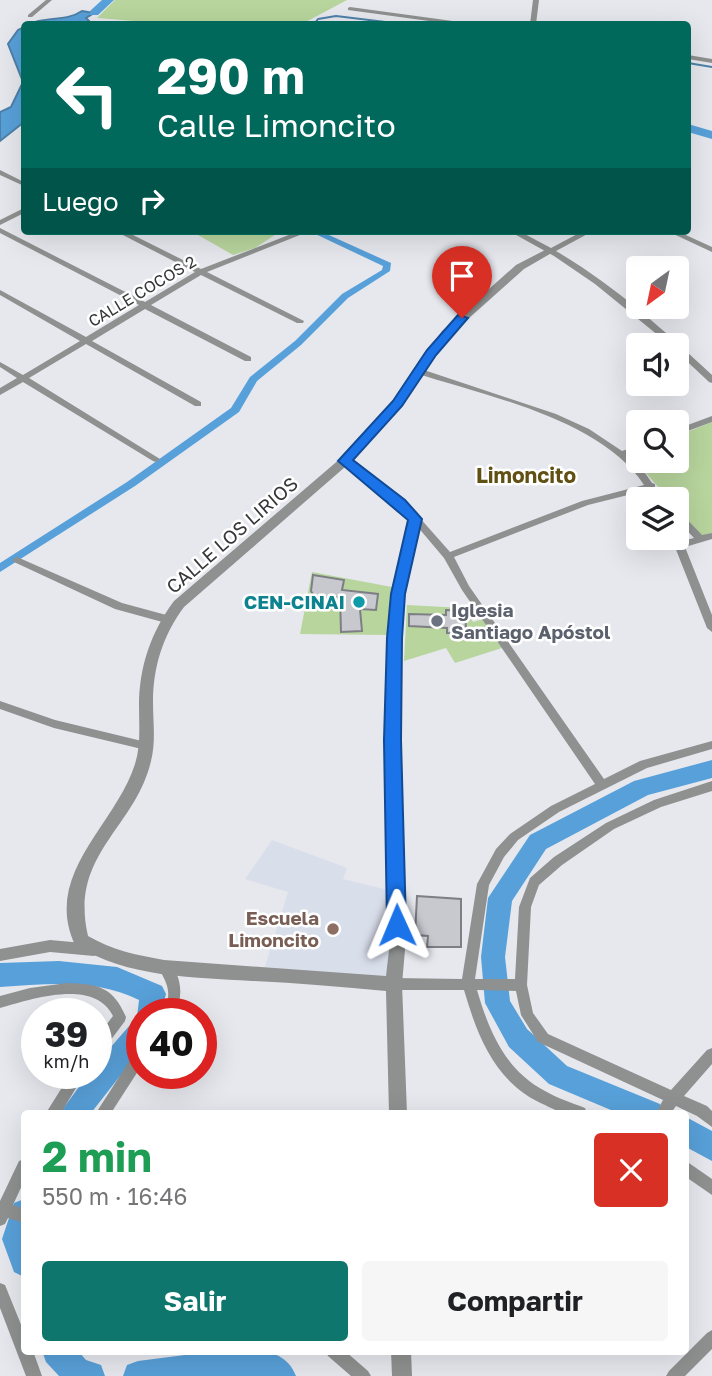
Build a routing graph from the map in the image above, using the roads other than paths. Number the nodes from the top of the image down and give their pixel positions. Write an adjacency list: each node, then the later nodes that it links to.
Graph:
1 (49, 0): 4 (street)
2 (536, 0): 6 (street)
3 (350, 9): 5 (street)
4 (30, 16)
5 (438, 21)
6 (533, 21)
7 (691, 58): 8 (street)
8 (712, 61)
9 (0, 172): 10 (street)
10 (21, 182)
11 (21, 212): 12 (street)
12 (0, 223)
13 (0, 230): 23 (street)
14 (127, 235): 21 (street)
15 (296, 235): 21 (street, CALLE COCOS 2)
16 (520, 235): 20 (street)
17 (581, 235): 20 (street)
18 (680, 235): 19 (street)
19 (712, 250)
20 (550, 251): 25 (street); 30 (street, CALLE LOS LIRIOS)
21 (201, 272): 23 (street, CALLE COCOS 2); 24 (street)
22 (0, 292): 26 (street)
23 (145, 306): 26 (street, CALLE COCOS 2); 28 (street)
24 (300, 321)
25 (661, 333)
26 (86, 340): 31 (street, CALLE COCOS 2); 34 (street)
27 (689, 358): 32 (street)
28 (248, 359)
29 (0, 364): 31 (street)
30 (418, 371): 37 (street); 39 (street, CALLE LOS LIRIOS)
31 (23, 378): 33 (street, CALLE COCOS 2); 38 (street)
32 (712, 380)
33 (0, 392)
34 (198, 404)
35 (712, 419): 36 (street)
36 (689, 428)
37 (624, 453): 40 (street)
38 (156, 459)
39 (345, 461): 41 (street); 49 (street, CALLE LOS LIRIOS)
40 (652, 486): 47 (street)
41 (415, 519): 47 (street); 60 (street)
42 (689, 527): 44 (street)
43 (712, 536): 44 (street)
44 (701, 540): 45 (street)
45 (689, 541)
46 (682, 550): 50 (street)
47 (448, 556): 54 (street)
48 (17, 560): 49 (street)
49 (166, 619): 53 (street, CALLE LOS LIRIOS)
50 (712, 628)
51 (0, 705): 53 (street)
52 (712, 745): 54 (street)
53 (146, 746): 56 (street, CALLE LOS LIRIOS)
54 (602, 785): 59 (street)
55 (712, 786): 61 (street)
56 (94, 950): 57 (street); 58 (street)
57 (0, 956)
58 (163, 967): 60 (street); 63 (street)
59 (468, 983): 60 (street); 61 (street); 74 (street)
60 (394, 984): 73 (street)
61 (518, 984): 70 (street)
62 (106, 998): 64 (street)
63 (173, 998)
64 (0, 1002)
65 (112, 1002): 66 (street)
66 (112, 1028)
67 (712, 1054): 70 (street)
68 (126, 1078): 72 (street)
69 (68, 1089): 71 (street)
70 (667, 1106): 75 (street)
71 (55, 1110)
72 (105, 1110)
73 (398, 1110)
74 (572, 1110)
75 (712, 1119)
76 (689, 1169): 78 (street)
77 (21, 1172): 79 (street)
78 (712, 1188)
79 (1, 1212): 80 (street)
80 (21, 1215)
81 (0, 1290): 83 (street)
82 (712, 1338): 90 (street)
83 (21, 1340)
84 (27, 1355): 87 (street)
85 (338, 1355): 88 (street)
86 (401, 1355): 89 (street)
87 (34, 1376)
88 (363, 1376)
89 (402, 1376)
90 (674, 1376)

